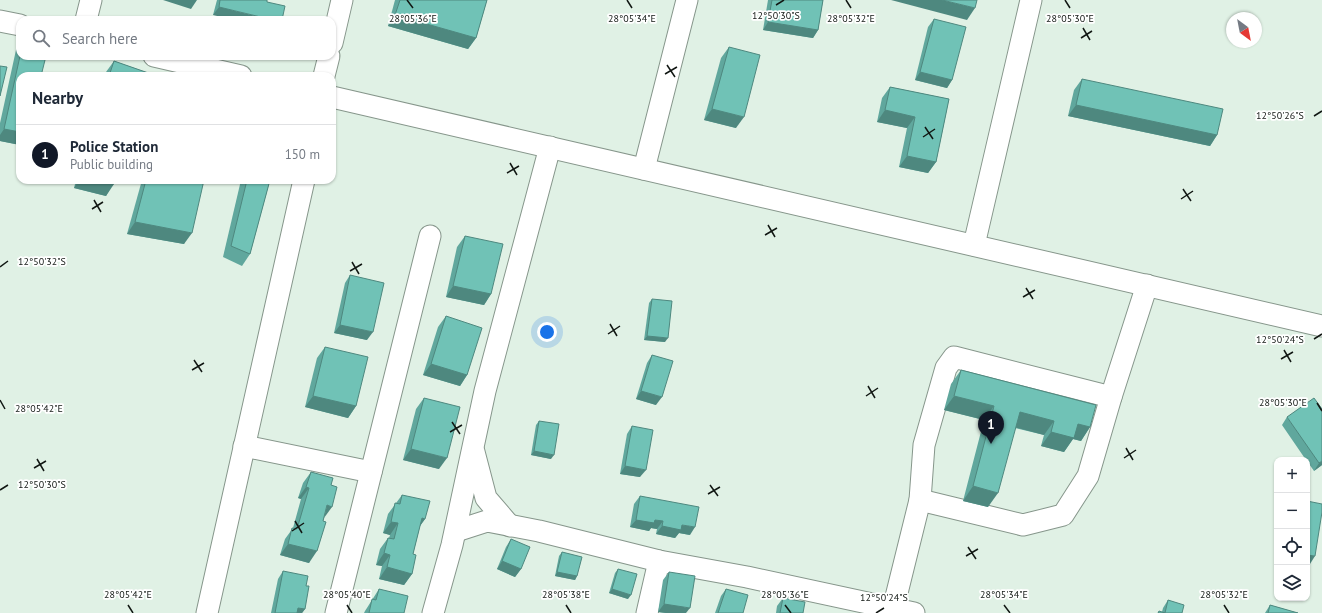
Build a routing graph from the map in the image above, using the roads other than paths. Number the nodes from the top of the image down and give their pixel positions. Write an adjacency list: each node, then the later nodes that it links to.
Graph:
1 (91, 0): 5 (street)
2 (342, 0): 8 (street)
3 (687, 0): 15 (street)
4 (1031, 0): 18 (street)
5 (87, 16)
6 (0, 21): 7 (street)
7 (16, 24)
8 (336, 26)
9 (171, 60): 11 (street)
10 (328, 60): 12 (street)
11 (224, 72)
12 (325, 72)
13 (336, 98): 14 (street)
14 (550, 147): 15 (street); 23 (street)
15 (644, 169): 18 (street)
16 (303, 184): 22 (street)
17 (430, 236): 24 (street)
18 (974, 245): 19 (street)
19 (1147, 286): 20 (street); 21 (street)
20 (1322, 326)
21 (1111, 397): 25 (street); 25 (street)
22 (244, 446): 24 (street); 31 (street)
23 (473, 448): 26 (street); 27 (street)
24 (371, 472): 32 (street)
25 (920, 500): 29 (street)
26 (510, 526): 27 (street); 28 (street)
27 (456, 531): 30 (street)
28 (659, 561): 29 (street); 33 (street)
29 (893, 610): 34 (street)
30 (434, 612)
31 (207, 613)
32 (336, 613)
33 (647, 613)
34 (914, 613)

